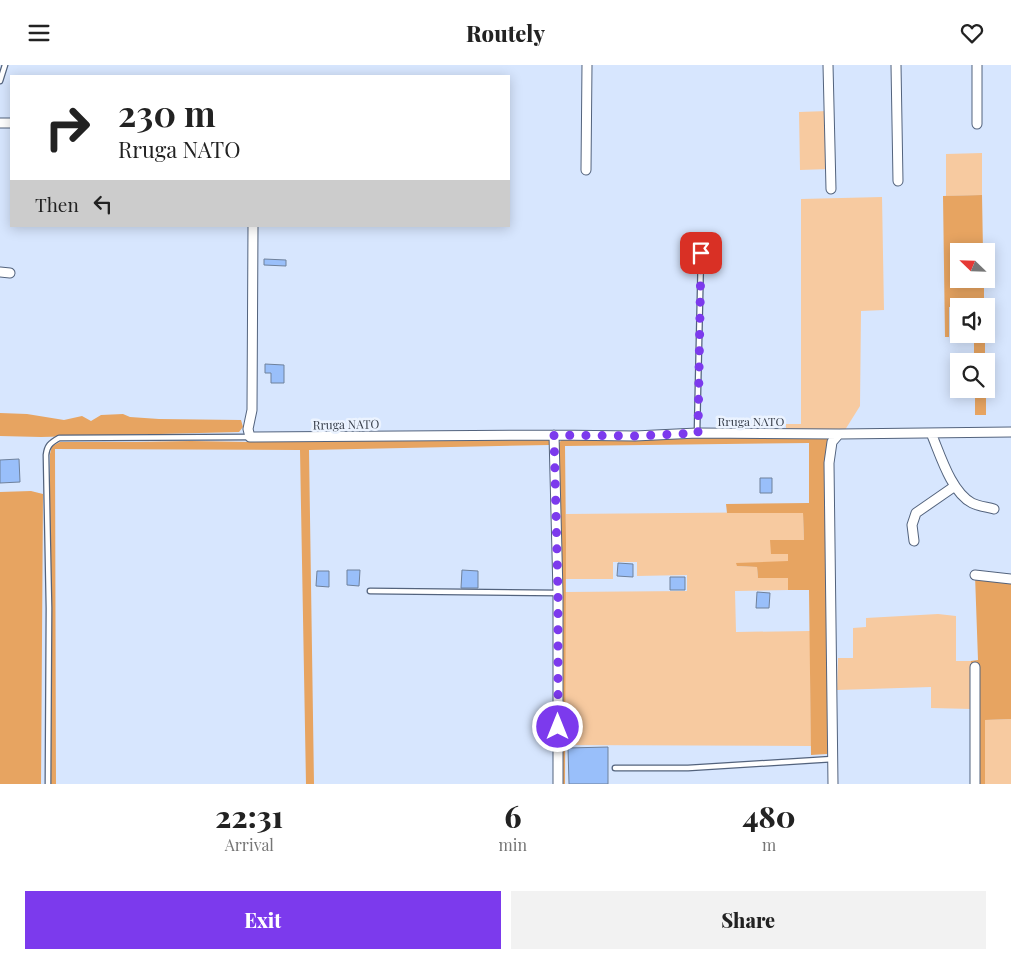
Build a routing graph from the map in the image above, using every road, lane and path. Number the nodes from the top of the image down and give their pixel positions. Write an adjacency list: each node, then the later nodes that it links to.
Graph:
1 (5, 65): 6 (lane)
2 (587, 65): 8 (street)
3 (828, 65): 10 (street)
4 (896, 65): 9 (street)
5 (977, 65): 7 (street)
6 (0, 81)
7 (977, 124)
8 (586, 170)
9 (898, 181)
10 (831, 189)
11 (253, 227): 20 (street)
12 (701, 253): 16 (lane)
13 (0, 272): 14 (street)
14 (10, 273)
15 (1011, 432): 17 (street, Rruga NATO)
16 (698, 433): 18 (street, Rruga NATO); 19 (street, Rruga NATO)
17 (931, 433): 18 (street, Rruga NATO); 21 (street)
18 (839, 434): 29 (street)
19 (554, 435): 20 (street, Rruga NATO); 27 (street)
20 (250, 437): 31 (lane)
21 (955, 486): 22 (street); 23 (street)
22 (994, 509)
23 (914, 541)
24 (975, 575): 25 (street)
25 (1011, 579)
26 (370, 591): 27 (lane)
27 (558, 593): 32 (street)
28 (975, 667): 34 (street)
29 (833, 759): 30 (lane); 33 (street)
30 (615, 768)
31 (48, 784)
32 (558, 784)
33 (833, 784)
34 (975, 784)

